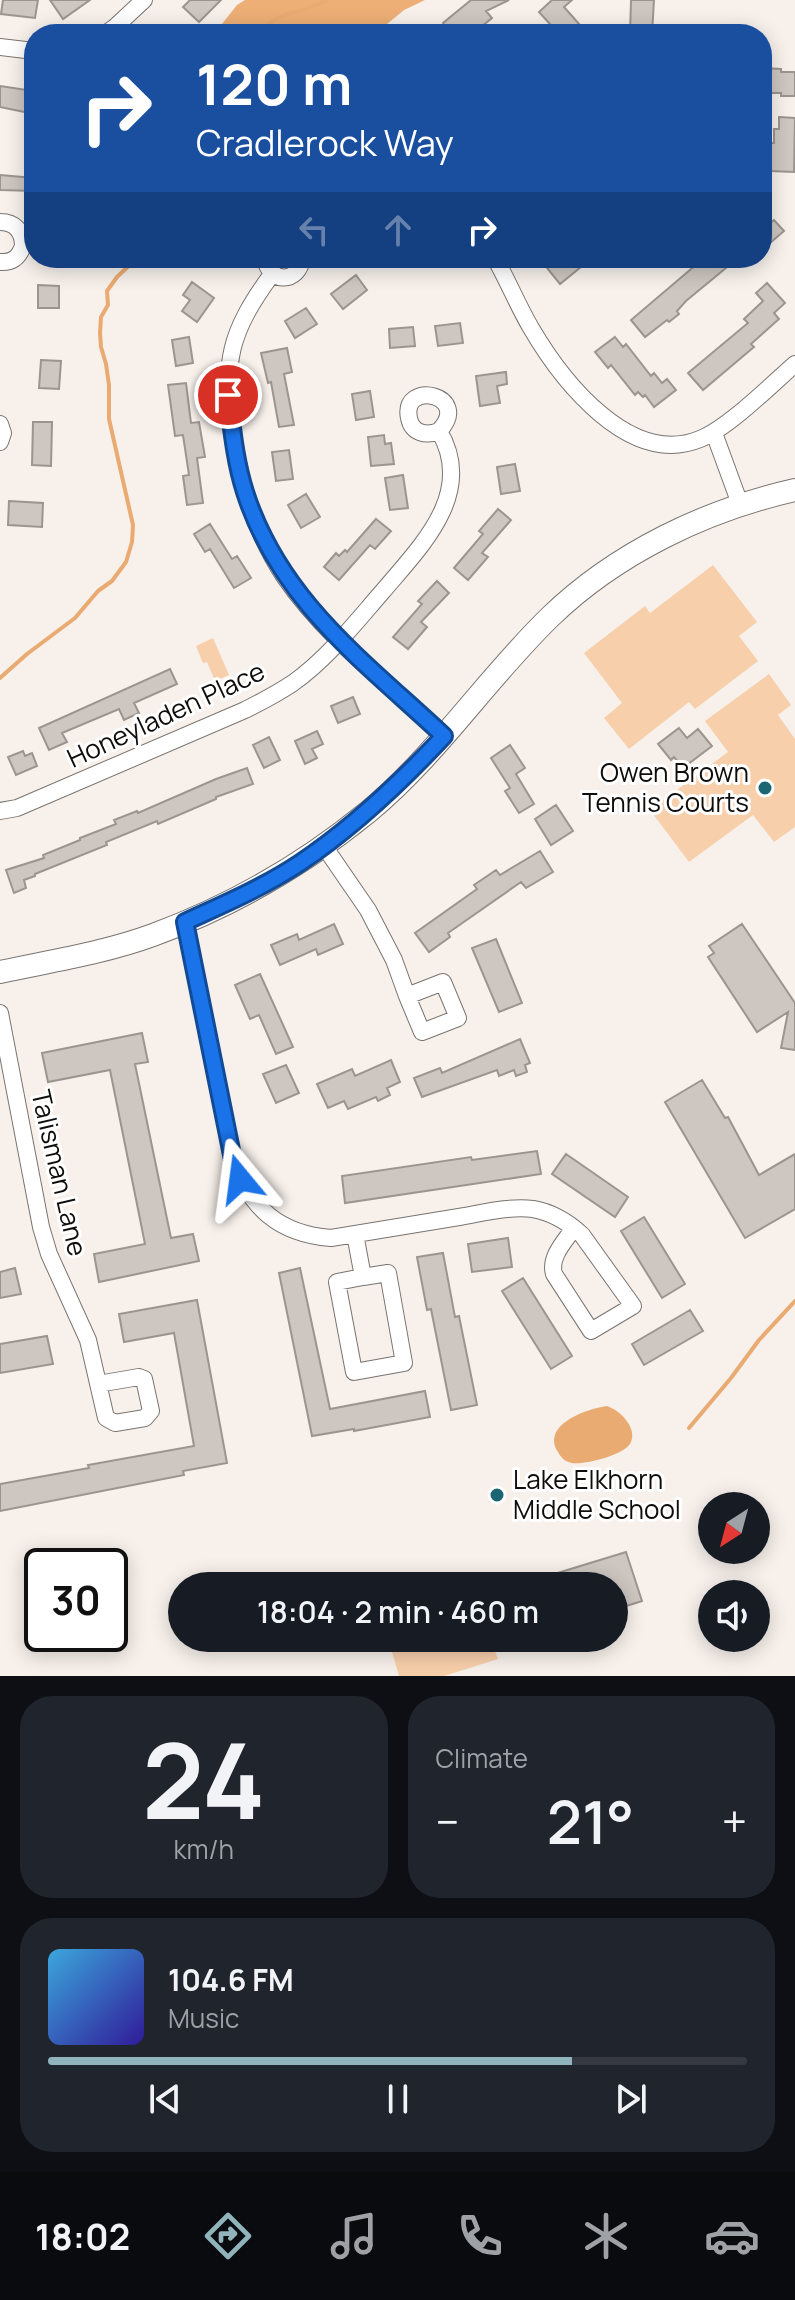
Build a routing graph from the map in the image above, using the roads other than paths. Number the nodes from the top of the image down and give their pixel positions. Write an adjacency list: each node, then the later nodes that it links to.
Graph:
1 (144, 0): 2 (street)
2 (118, 24)
3 (0, 47): 4 (street)
4 (24, 50)
5 (0, 222): 6 (street)
6 (0, 262)
7 (267, 268): 10 (street)
8 (300, 268): 10 (street)
9 (500, 268): 14 (street)
10 (272, 274): 18 (street)
11 (795, 364): 14 (street)
12 (0, 424): 15 (street)
13 (439, 431): 18 (street, Honeyladen Place)
14 (714, 433): 17 (street)
15 (0, 442)
16 (795, 490): 17 (street)
17 (740, 504): 19 (street)
18 (340, 641): 19 (street); 20 (street, Honeyladen Place)
19 (444, 736): 21 (street)
20 (0, 811)
21 (324, 846): 22 (street); 24 (street)
22 (185, 922): 23 (street); 27 (street)
23 (0, 972)
24 (407, 996)
25 (0, 1013): 29 (street, Talisman Lane)
26 (574, 1228): 26 (street); 27 (street)
27 (355, 1234): 28 (street)
28 (363, 1277): 28 (street)
29 (98, 1384)

